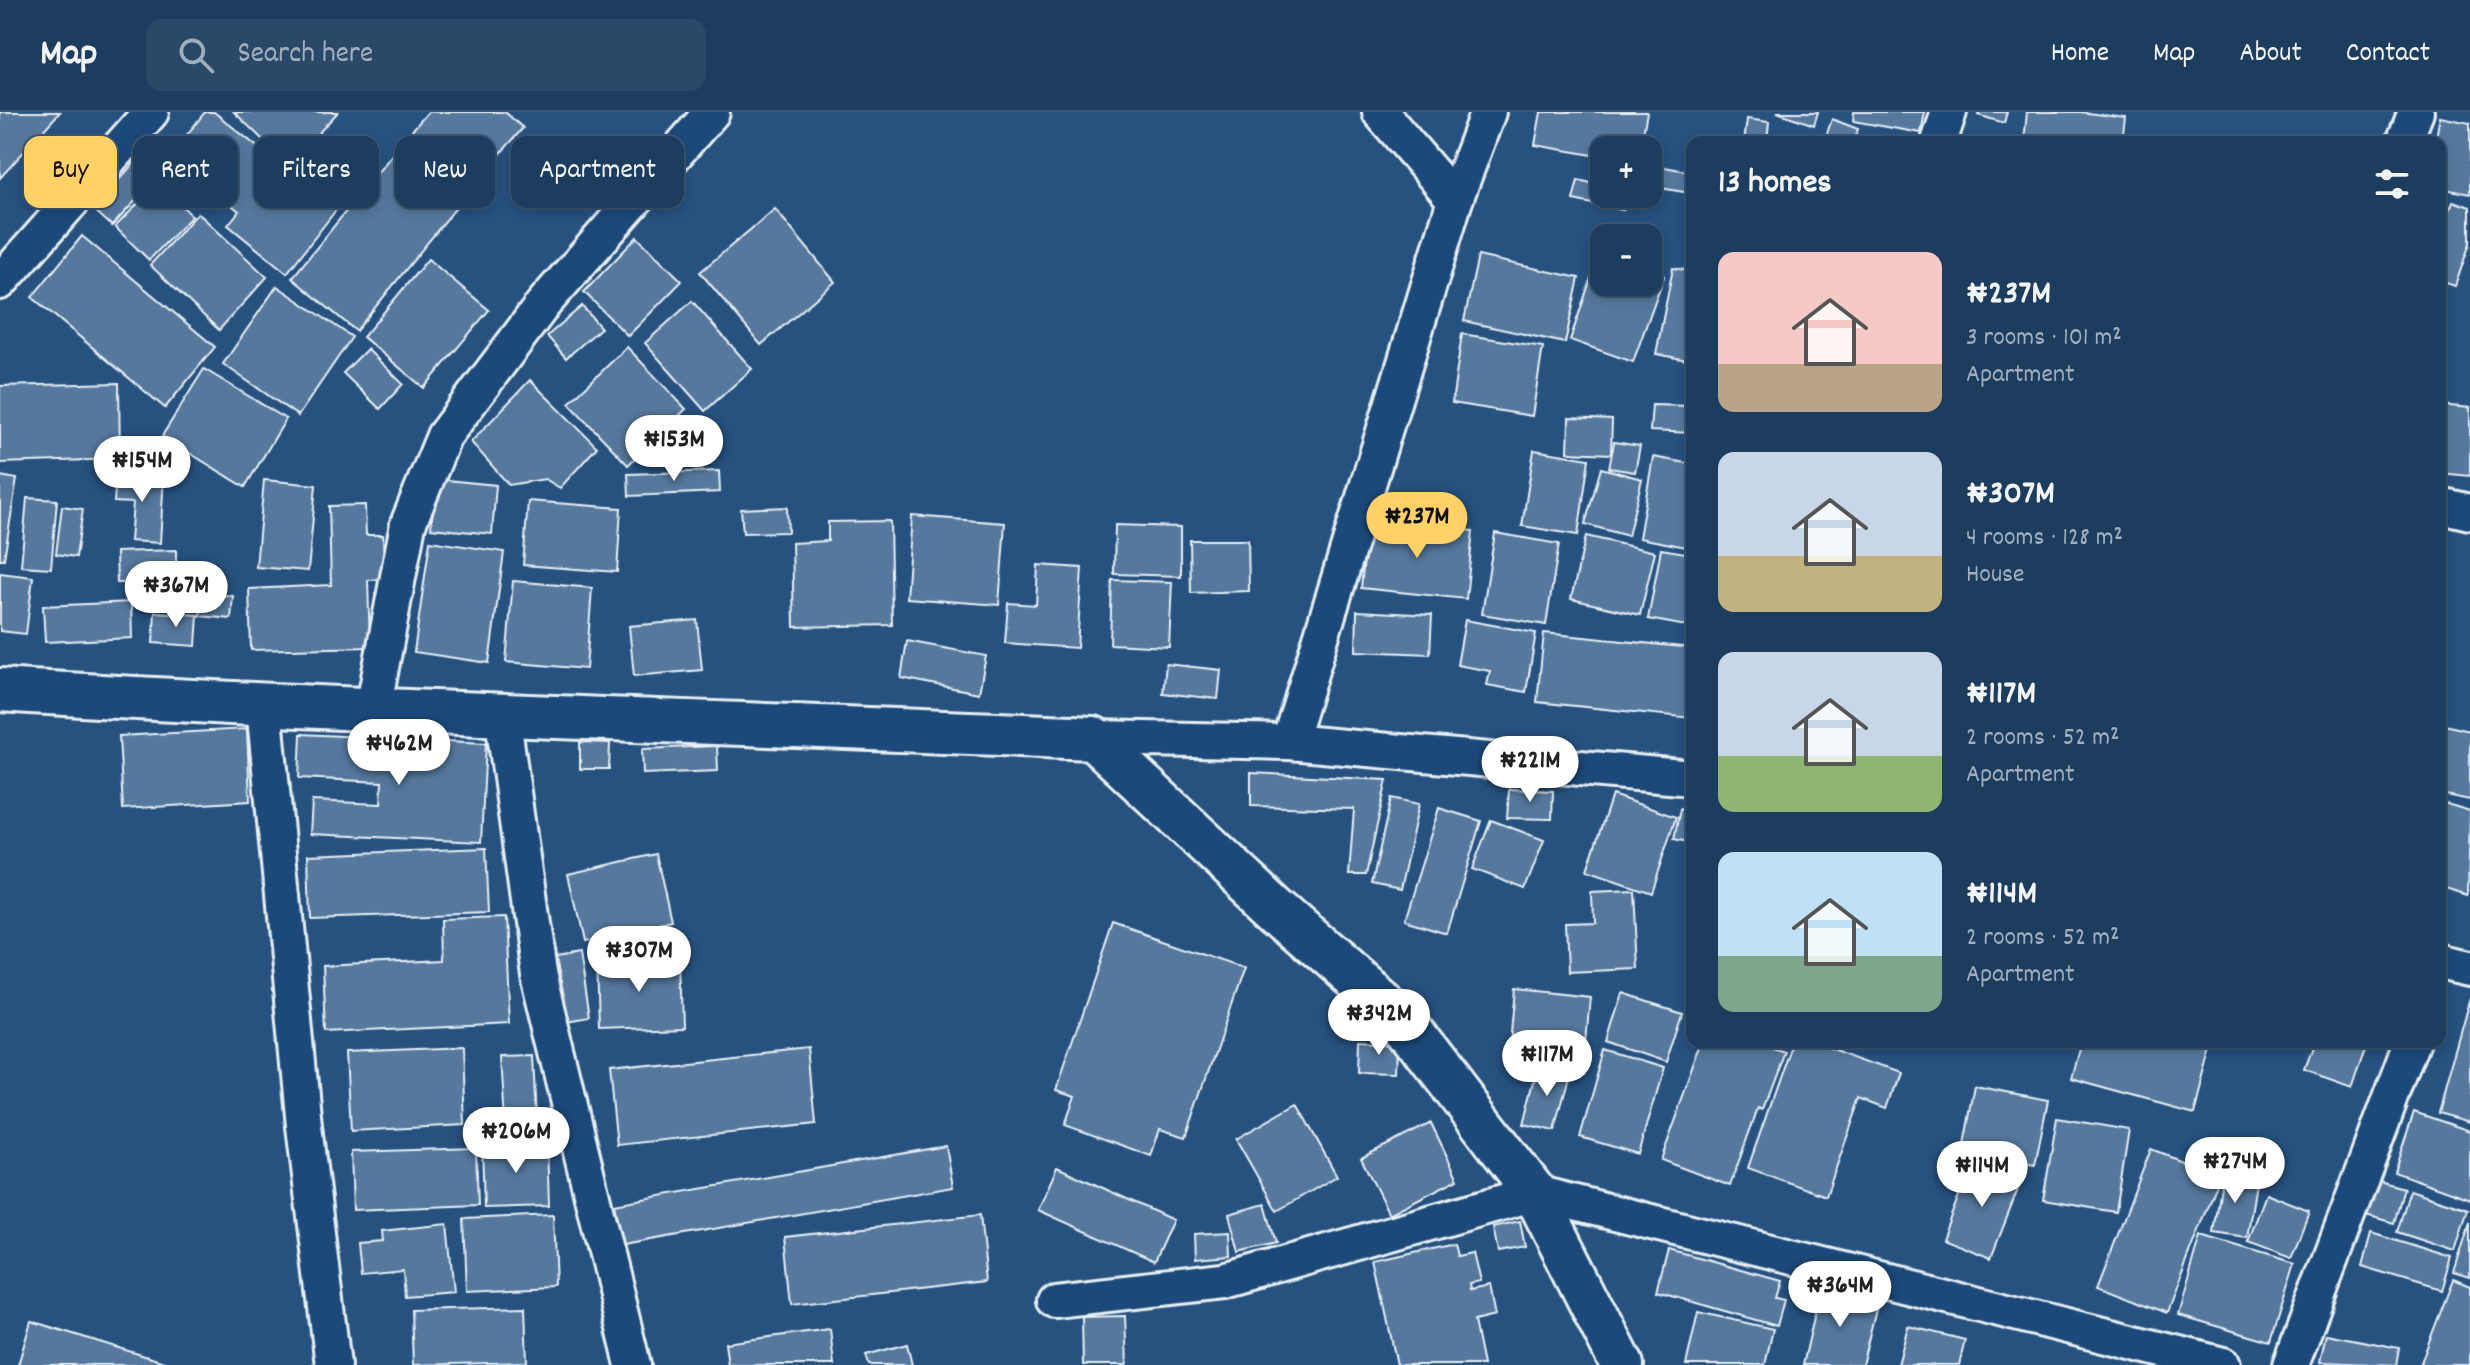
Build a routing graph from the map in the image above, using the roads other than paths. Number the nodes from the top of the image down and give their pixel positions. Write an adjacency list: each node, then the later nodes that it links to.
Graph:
1 (151, 112): 10 (street)
2 (712, 112): 15 (street)
3 (1380, 112): 9 (street)
4 (1488, 112): 9 (street)
5 (1949, 112): 7 (street)
6 (2416, 112): 8 (street)
7 (1941, 136)
8 (2406, 136)
9 (1455, 200): 18 (street)
10 (0, 282)
11 (2446, 506): 12 (street)
12 (2470, 512)
13 (0, 690): 14 (street)
14 (264, 706): 15 (street); 23 (street)
15 (373, 710): 16 (street)
16 (502, 712): 17 (street); 24 (street)
17 (1093, 738): 18 (street); 21 (street)
18 (1289, 742): 19 (street)
19 (1686, 777)
20 (2410, 1048): 27 (street)
21 (1535, 1193): 22 (street); 25 (street); 26 (street)
22 (1054, 1300)
23 (333, 1365)
24 (633, 1365)
25 (1622, 1365)
26 (2223, 1365)
27 (2291, 1365)

